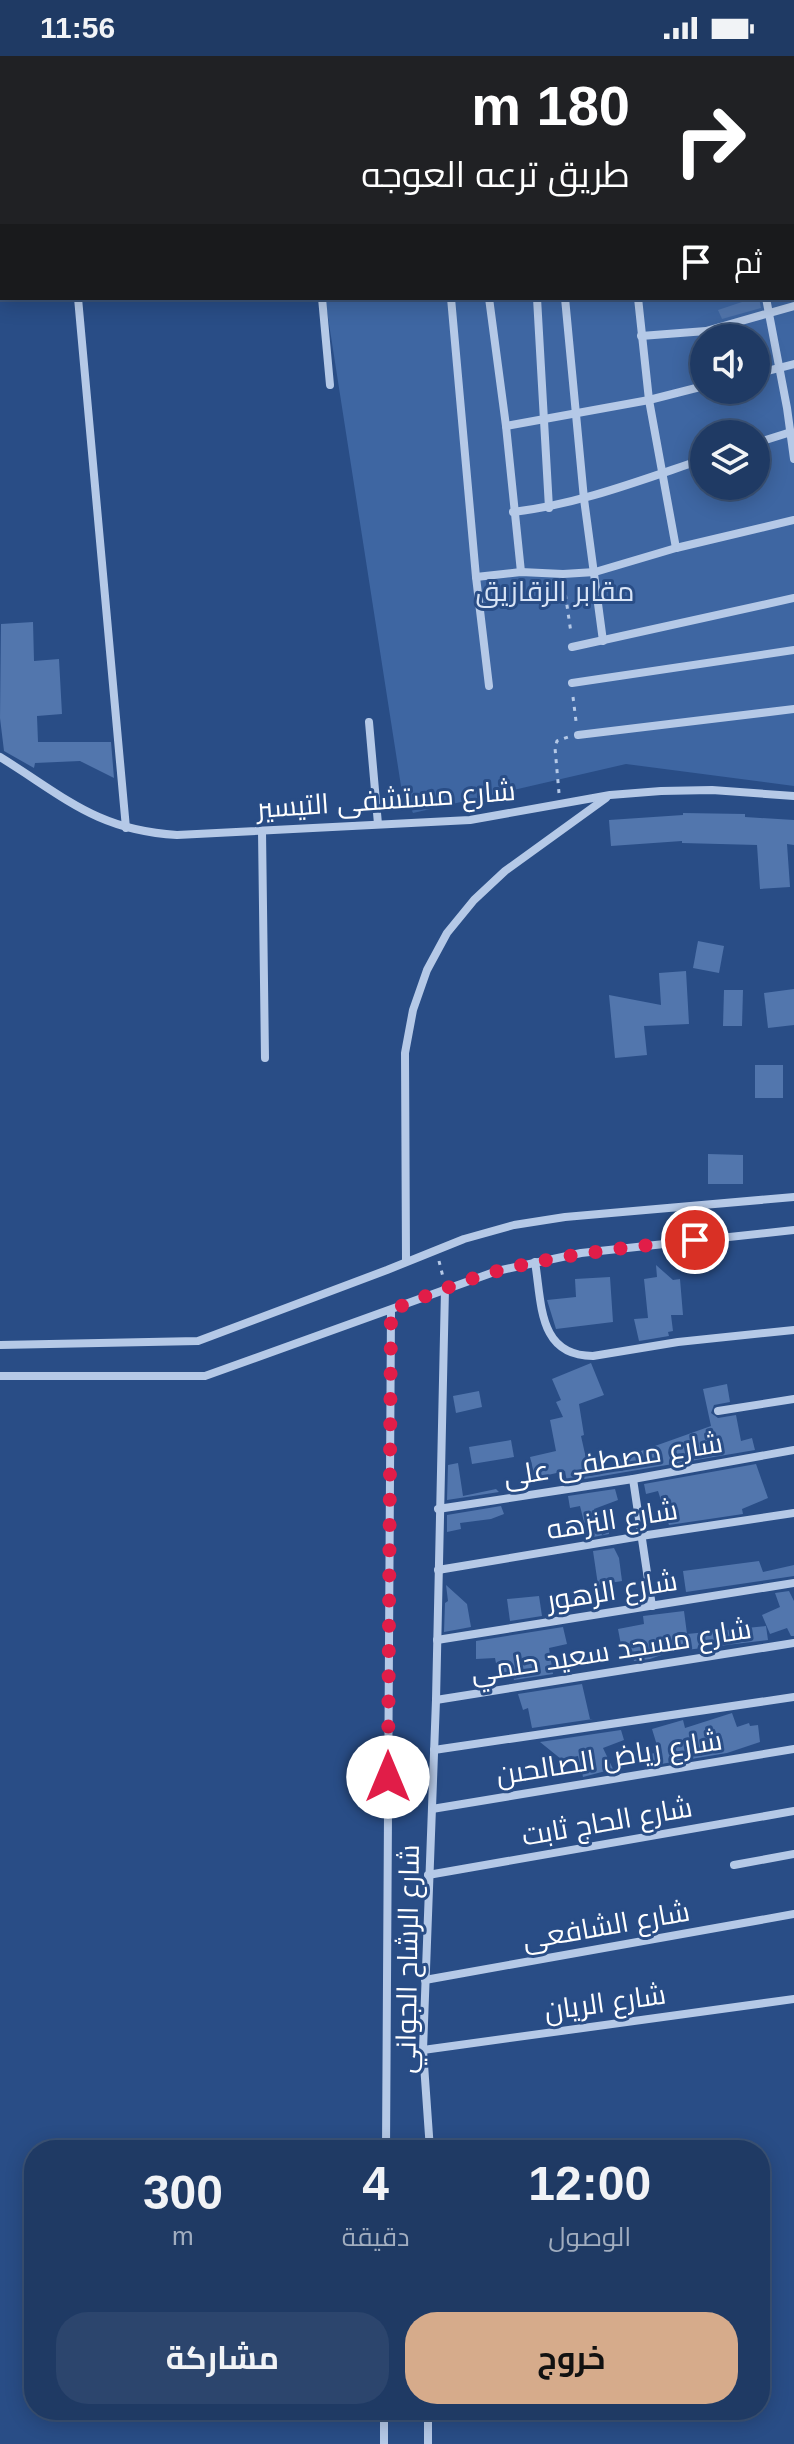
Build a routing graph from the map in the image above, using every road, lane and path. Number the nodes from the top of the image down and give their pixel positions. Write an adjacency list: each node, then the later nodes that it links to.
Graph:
1 (78, 300): 50 (street)
2 (322, 300): 15 (street)
3 (451, 300): 35 (street)
4 (489, 300): 21 (street)
5 (537, 300): 20 (street)
6 (565, 300): 19 (street)
7 (638, 300): 11 (street)
8 (767, 300): 10 (street)
9 (794, 306): 10 (street)
10 (770, 312): 11 (street); 13 (street)
11 (641, 336): 17 (street)
12 (794, 364): 13 (street)
13 (780, 368): 14 (street); 18 (street)
14 (770, 370)
15 (330, 385)
16 (690, 390): 17 (street)
17 (649, 400): 19 (street); 26 (street)
18 (790, 407): 22 (street)
19 (576, 414): 20 (street); 27 (street)
20 (544, 420): 21 (street); 28 (street)
21 (506, 426): 29 (street)
22 (791, 432): 23 (street); 24 (street)
23 (770, 439)
24 (794, 459)
25 (690, 464): 26 (street)
26 (663, 473): 27 (street); 31 (street)
27 (584, 499): 28 (street); 33 (street)
28 (549, 508): 29 (street)
29 (513, 512): 32 (street)
30 (794, 520): 31 (street)
31 (676, 548): 33 (street)
32 (521, 572): 34 (street); 35 (street)
33 (595, 572): 34 (street); 37 (street)
34 (563, 574): 38 (path)
35 (476, 577): 41 (street)
36 (794, 598): 37 (street)
37 (603, 641): 38 (street)
38 (572, 647)
39 (794, 650): 40 (street)
40 (572, 683): 44 (path)
41 (489, 686)
42 (794, 709): 44 (street)
43 (369, 722): 49 (street)
44 (578, 735): 48 (path)
45 (0, 757): 50 (street, شارع مستشفى التيسير)
46 (610, 795): 47 (street, شارع مستشفى التيسير); 48 (street, شارع مستشفى التيسير); 56 (street)
47 (794, 796)
48 (560, 804): 49 (street, شارع مستشفى التيسير)
49 (378, 824): 51 (street, شارع مستشفى التيسير)
50 (126, 828): 51 (street, شارع مستشفى التيسير)
51 (262, 831): 52 (street)
52 (265, 1058)
53 (794, 1197): 55 (street)
54 (794, 1230): 57 (street)
55 (437, 1249): 56 (street); 58 (path)
56 (406, 1261): 61 (street)
57 (535, 1262): 58 (street); 60 (street)
58 (445, 1289): 59 (street); 67 (street, شارع الرشاح الجواني)
59 (391, 1310): 62 (street); 88 (street, شارع الرشاح الجواني)
60 (794, 1330)
61 (0, 1345)
62 (0, 1376)
63 (794, 1399): 64 (street)
64 (718, 1411)
65 (794, 1450): 66 (street, شارع مصطفى على)
66 (633, 1479): 67 (street, شارع مصطفى على); 69 (street)
67 (438, 1509): 70 (street, شارع الرشاح الجواني)
68 (794, 1513): 69 (street, شارع النزهه)
69 (641, 1536): 70 (street, شارع النزهه); 72 (street)
70 (438, 1570): 73 (street, شارع الرشاح الجواني)
71 (794, 1583): 72 (street, شارع الزهور)
72 (652, 1606): 73 (street, شارع الزهور)
73 (437, 1640): 76 (street, شارع الرشاح الجواني)
74 (794, 1643): 76 (street, شارع مسجد سعيد حلمي)
75 (794, 1697): 78 (street)
76 (436, 1700): 78 (street, شارع الرشاح الجواني)
77 (794, 1749): 79 (street, شارع رياض الصالحىن)
78 (434, 1750): 79 (street, شارع الرشاح الجواني)
79 (432, 1809): 83 (street, شارع الرشاح الجواني)
80 (794, 1811): 83 (street, شارع الحاج ثابت)
81 (794, 1854): 82 (street)
82 (734, 1865)
83 (428, 1875): 85 (street, شارع الرشاح الجواني)
84 (794, 1914): 85 (street, شارع الشافعى)
85 (425, 1980): 87 (street, شارع الرشاح الجواني)
86 (794, 1999): 87 (street, شارع الريان)
87 (423, 2050): 89 (street, شارع الرشاح الجواني)
88 (386, 2140)
89 (430, 2140)
90 (384, 2420): 92 (street)
91 (428, 2420): 93 (street)
92 (384, 2444)
93 (428, 2444)

